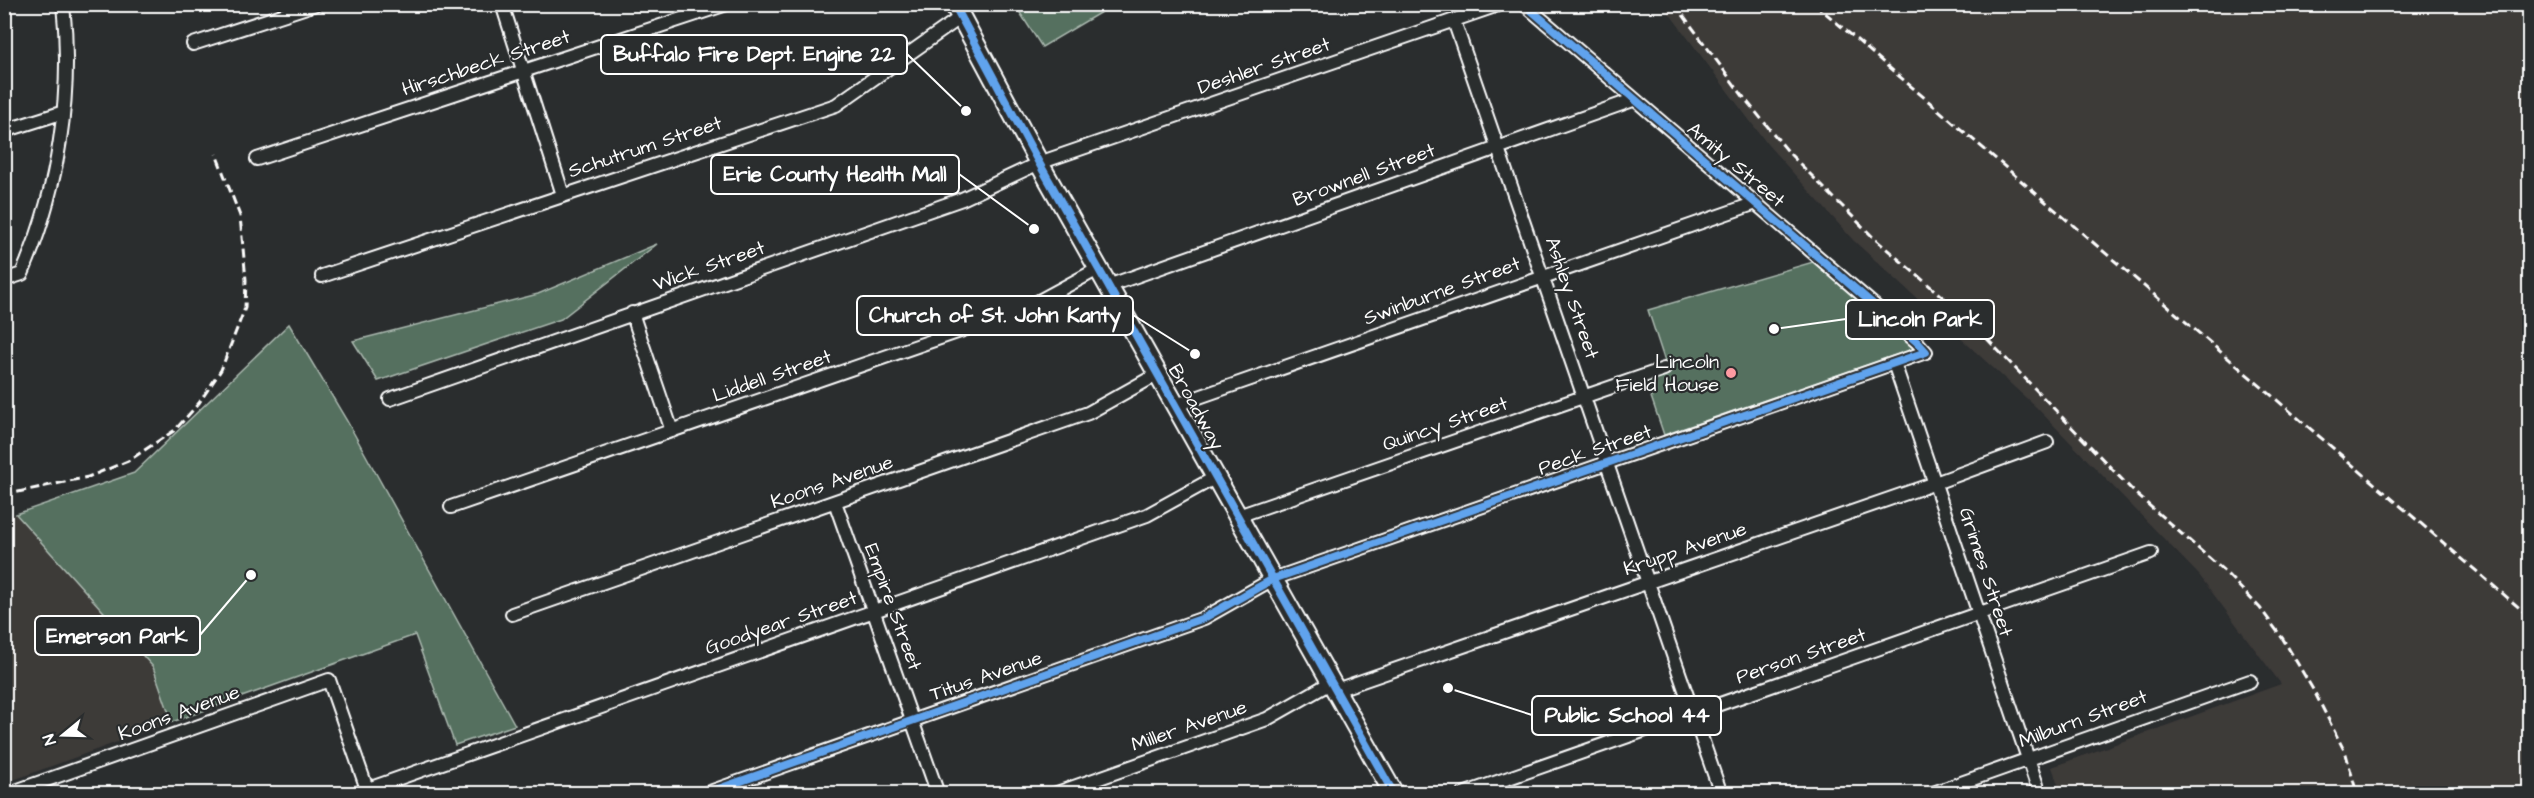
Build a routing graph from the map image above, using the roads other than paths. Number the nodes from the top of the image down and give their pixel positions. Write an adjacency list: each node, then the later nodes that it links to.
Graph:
1 (63, 4): 12 (street)
2 (316, 4): 9 (street)
3 (502, 4): 10 (street)
4 (727, 4): 10 (street, Hirschbeck Street)
5 (1502, 4): 8 (street, Deshler Street)
6 (1524, 4): 11 (street, Amity Street)
7 (958, 11): 16 (main road, Broadway); 17 (street, Schutrum Street)
8 (1454, 21): 14 (street, Ashley Street); 16 (street, Deshler Street)
9 (193, 44)
10 (524, 71): 15 (street, Hirschbeck Street); 17 (street)
11 (1634, 100): 14 (street, Brownell Street); 18 (street, Amity Street)
12 (62, 113): 13 (street); 22 (street)
13 (4, 131)
14 (1499, 148): 21 (street, Ashley Street); 23 (street, Brownell Street)
15 (257, 159)
16 (1040, 163): 19 (main road, Broadway); 24 (street, Wick Street)
17 (563, 195): 20 (street, Schutrum Street)
18 (1756, 203): 21 (street, Swinburne Street); 25 (street, Amity Street)
19 (1098, 268): 23 (main road, Broadway); 32 (street, Liddell Street)
20 (322, 276)
21 (1544, 276): 29 (street, Ashley Street); 31 (street, Swinburne Street)
22 (4, 280)
23 (1108, 286): 28 (main road, Broadway)
24 (632, 313): 30 (street, Wick Street); 32 (street)
25 (1926, 352): 26 (street, Peck Street)
26 (1894, 363): 34 (street, Peck Street); 36 (street, Grimes Street)
27 (1664, 369): 29 (street, Quincy Street)
28 (1158, 374): 31 (main road, Broadway); 37 (street, Koons Avenue)
29 (1584, 396): 34 (street, Ashley Street); 39 (street, Quincy Street)
30 (390, 399)
31 (1176, 405): 35 (main road, Broadway)
32 (672, 431): 38 (street, Liddell Street)
33 (2047, 442): 36 (street, Krupp Avenue)
34 (1608, 463): 41 (street, Peck Street); 42 (street, Ashley Street)
35 (1216, 477): 39 (main road, Broadway); 43 (street, Goodyear Street)
36 (1936, 482): 42 (street, Krupp Avenue); 45 (street, Grimes Street)
37 (835, 502): 43 (street, Empire Street); 44 (street, Koons Avenue)
38 (451, 507)
39 (1238, 516): 41 (main road, Broadway)
40 (2151, 553): 45 (street, Person Street)
41 (1273, 579): 47 (main road, Broadway); 49 (street, Titus Avenue)
42 (1649, 582): 47 (street, Krupp Avenue); 48 (street, Ashley Street)
43 (874, 611): 49 (street, Empire Street); 51 (street, Goodyear Street)
44 (512, 614)
45 (1980, 615): 48 (street, Person Street); 50 (street, Grimes Street)
46 (2250, 681): 50 (street, Milburn Street)
47 (1334, 686): 56 (street, Miller Avenue); 57 (main road, Broadway)
48 (1694, 714): 58 (street, Person Street); 59 (street, Ashley Street)
49 (912, 719): 54 (street, Titus Avenue); 55 (street, Empire Street)
50 (2028, 760): 60 (street, Milburn Street); 61 (street, Grimes Street)
51 (368, 789): 52 (street, Koons Avenue); 53 (street, Goodyear Street)
52 (7, 794)
53 (354, 794)
54 (704, 794)
55 (938, 794)
56 (1054, 794)
57 (1394, 794)
58 (1463, 794)
59 (1721, 794)
60 (1930, 794)
61 (2040, 794)

